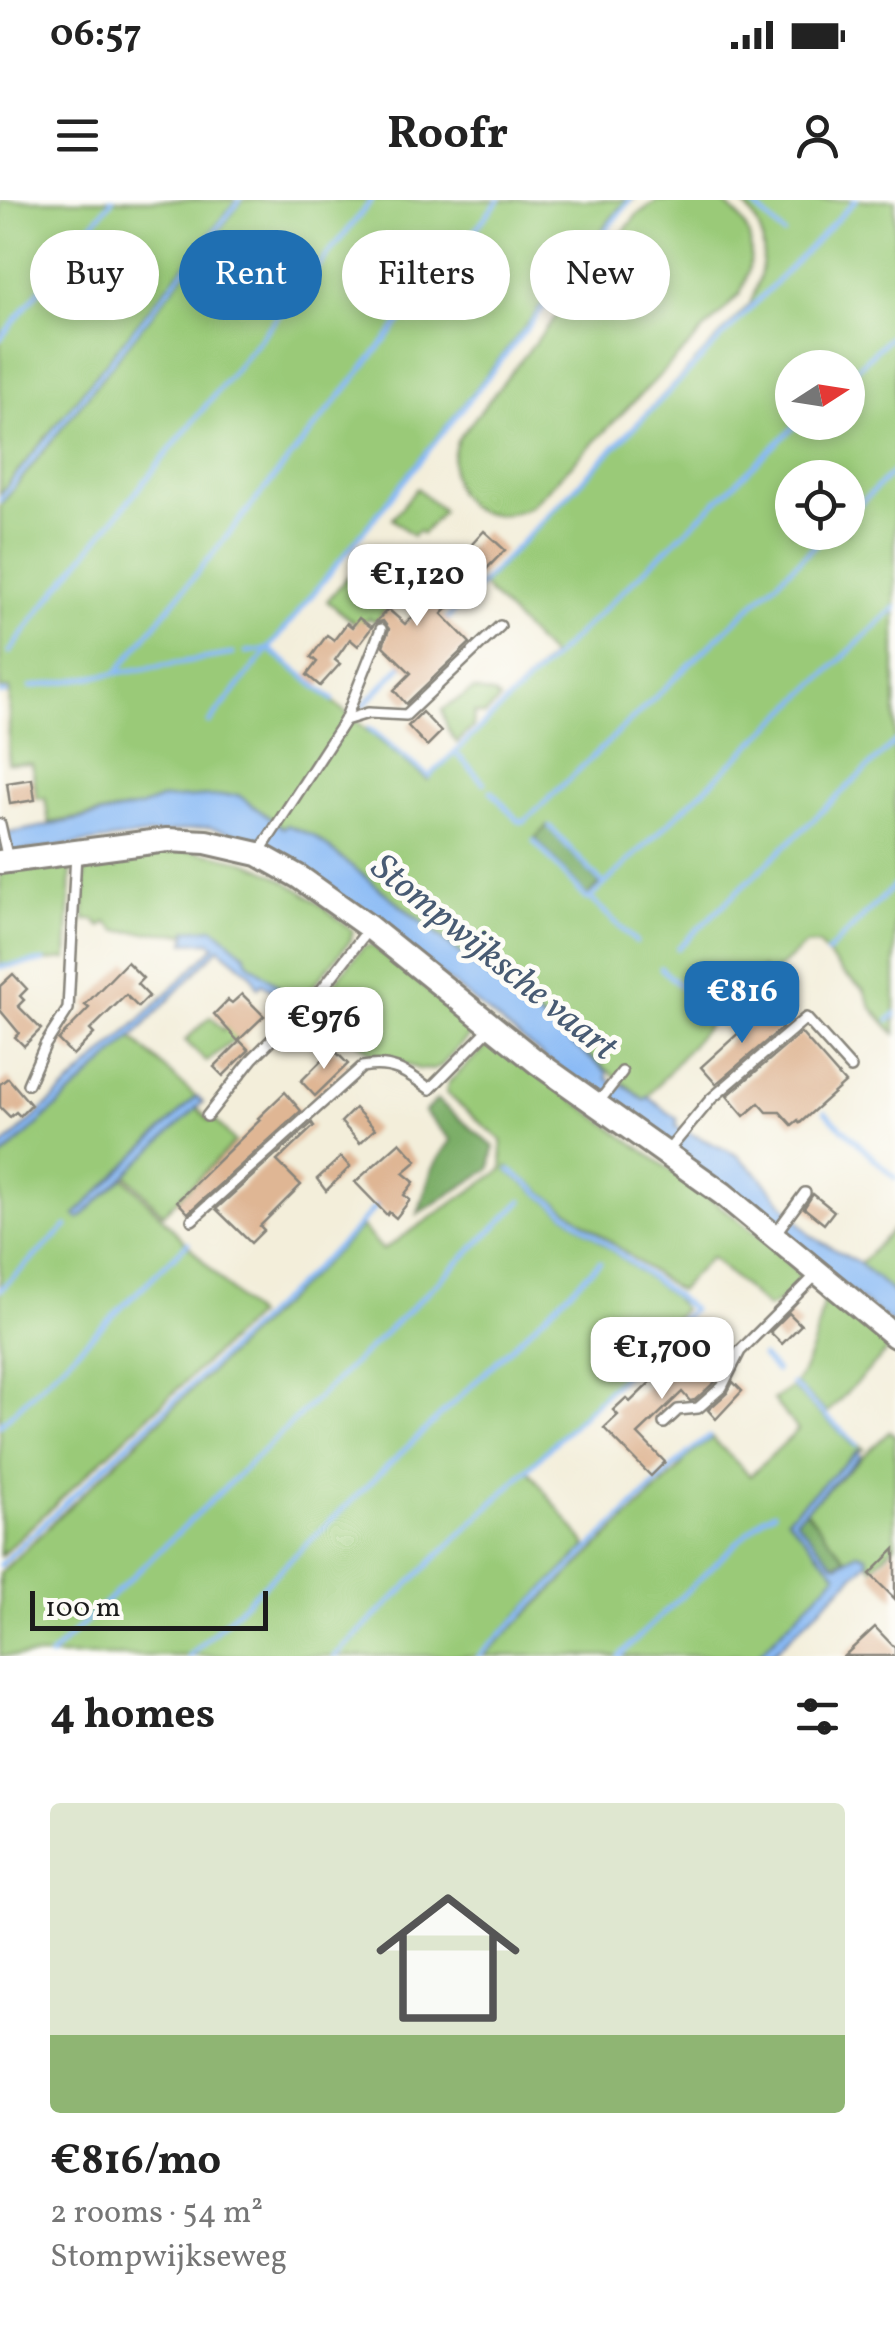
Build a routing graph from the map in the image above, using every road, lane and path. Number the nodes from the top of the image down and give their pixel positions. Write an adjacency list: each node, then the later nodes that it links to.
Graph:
1 (500, 626): 3 (lane)
2 (381, 629): 3 (lane)
3 (345, 720): 5 (lane)
4 (0, 824): 7 (lane)
5 (262, 849): 6 (street); 8 (street)
6 (76, 850): 7 (street); 12 (lane)
7 (5, 859)
8 (370, 928): 9 (street); 14 (lane)
9 (492, 1026): 13 (street); 17 (lane)
10 (851, 1068): 15 (lane)
11 (619, 1076): 13 (lane)
12 (28, 1084)
13 (599, 1103): 15 (street)
14 (207, 1116)
15 (667, 1152): 18 (street)
16 (805, 1193): 18 (lane)
17 (192, 1220)
18 (776, 1232): 19 (street)
19 (820, 1271): 20 (street); 21 (lane)
20 (895, 1336)
21 (664, 1422)

